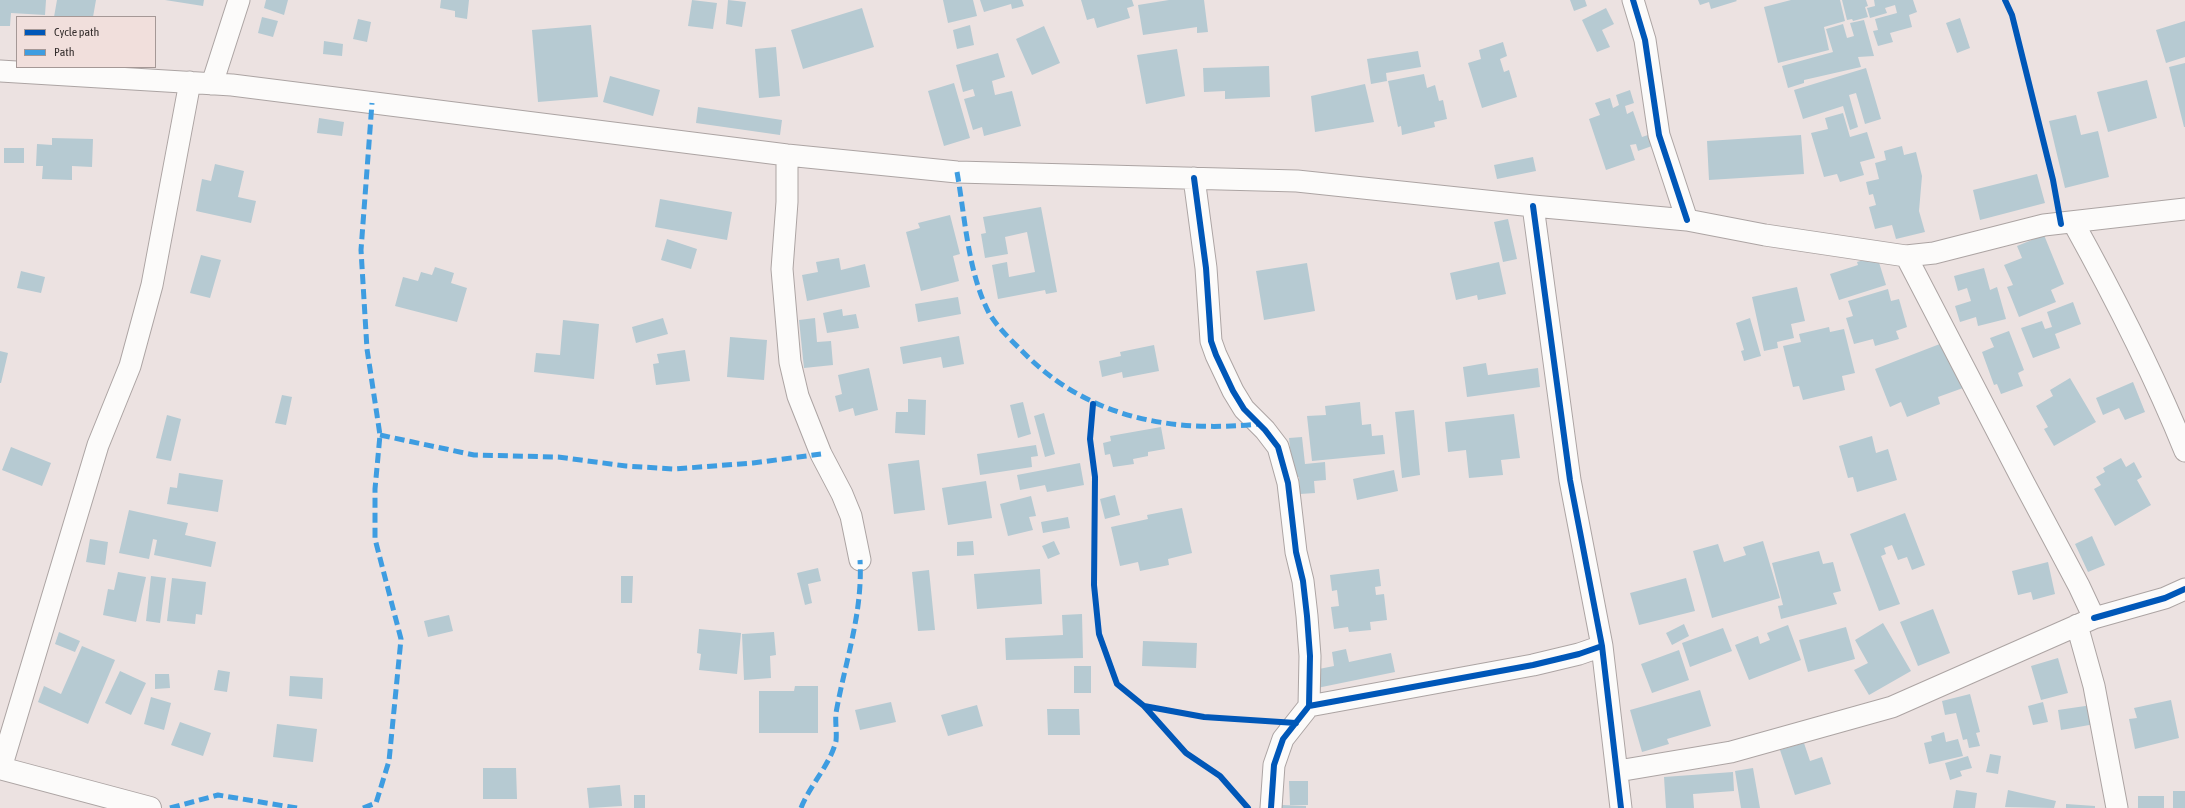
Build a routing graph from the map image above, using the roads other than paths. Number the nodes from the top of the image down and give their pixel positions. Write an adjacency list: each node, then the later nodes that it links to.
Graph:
1 (239, 0): 5 (street)
2 (1633, 0): 10 (street)
3 (0, 71): 4 (street)
4 (190, 82): 5 (street); 19 (street)
5 (212, 84): 6 (street)
6 (788, 155): 7 (street); 14 (street)
7 (1194, 178): 8 (street); 18 (street)
8 (1532, 206): 10 (street); 17 (street)
9 (2185, 209): 11 (street)
10 (1688, 220): 12 (street)
11 (2073, 222): 12 (street); 13 (street)
12 (1906, 256): 16 (street)
13 (2185, 451)
14 (860, 560)
15 (2185, 589): 16 (street)
16 (2086, 622): 20 (street); 24 (street)
17 (1602, 646): 18 (street); 20 (street)
18 (1309, 706): 22 (street)
19 (0, 768): 21 (main road)
20 (1618, 771): 23 (street)
21 (150, 808)
22 (1271, 808)
23 (1621, 808)
24 (2117, 808)

